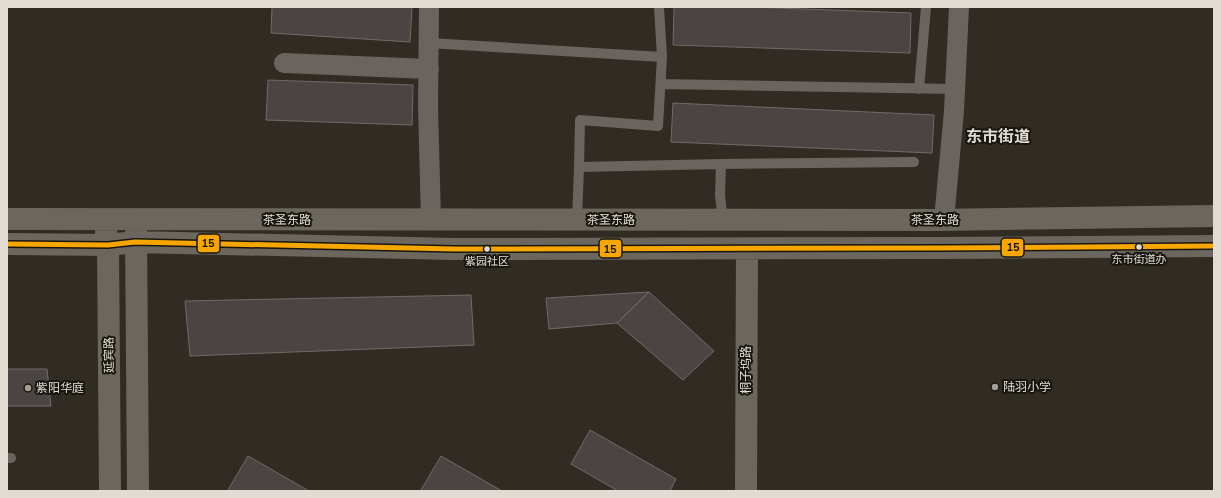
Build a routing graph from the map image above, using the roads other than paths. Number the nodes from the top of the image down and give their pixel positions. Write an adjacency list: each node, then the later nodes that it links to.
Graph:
1 (429, 7): 5 (street)
2 (659, 7): 6 (lane)
3 (926, 7): 10 (lane)
4 (959, 7): 11 (street)
5 (429, 43): 6 (lane); 8 (street)
6 (662, 57): 9 (lane)
7 (284, 63): 8 (street)
8 (429, 69): 19 (street)
9 (661, 84): 10 (lane); 14 (lane)
10 (919, 88): 11 (lane)
11 (955, 89): 22 (street)
12 (914, 162): 13 (lane)
13 (721, 164): 14 (lane); 21 (lane)
14 (579, 167): 20 (lane)
15 (1214, 216): 22 (main road, 茶圣东路)
16 (7, 219): 17 (main road, 茶圣东路)
17 (104, 219): 18 (main road, 茶圣东路); 25 (main road, 延宾路)
18 (136, 219): 19 (main road, 茶圣东路); 23 (main road)
19 (431, 220): 20 (main road, 茶圣东路)
20 (577, 220): 21 (main road, 茶圣东路)
21 (723, 220): 22 (main road, 茶圣东路)
22 (944, 220)
23 (135, 242): 25 (main road, 茶圣东路); 27 (main road, 茶圣东路); 29 (main road)
24 (7, 244): 25 (main road, 茶圣东路)
25 (108, 245): 28 (main road, 延宾路)
26 (1214, 246): 27 (main road, 茶圣东路)
27 (747, 249): 30 (main road, 桐子坞路)
28 (110, 491)
29 (138, 491)
30 (746, 491)

